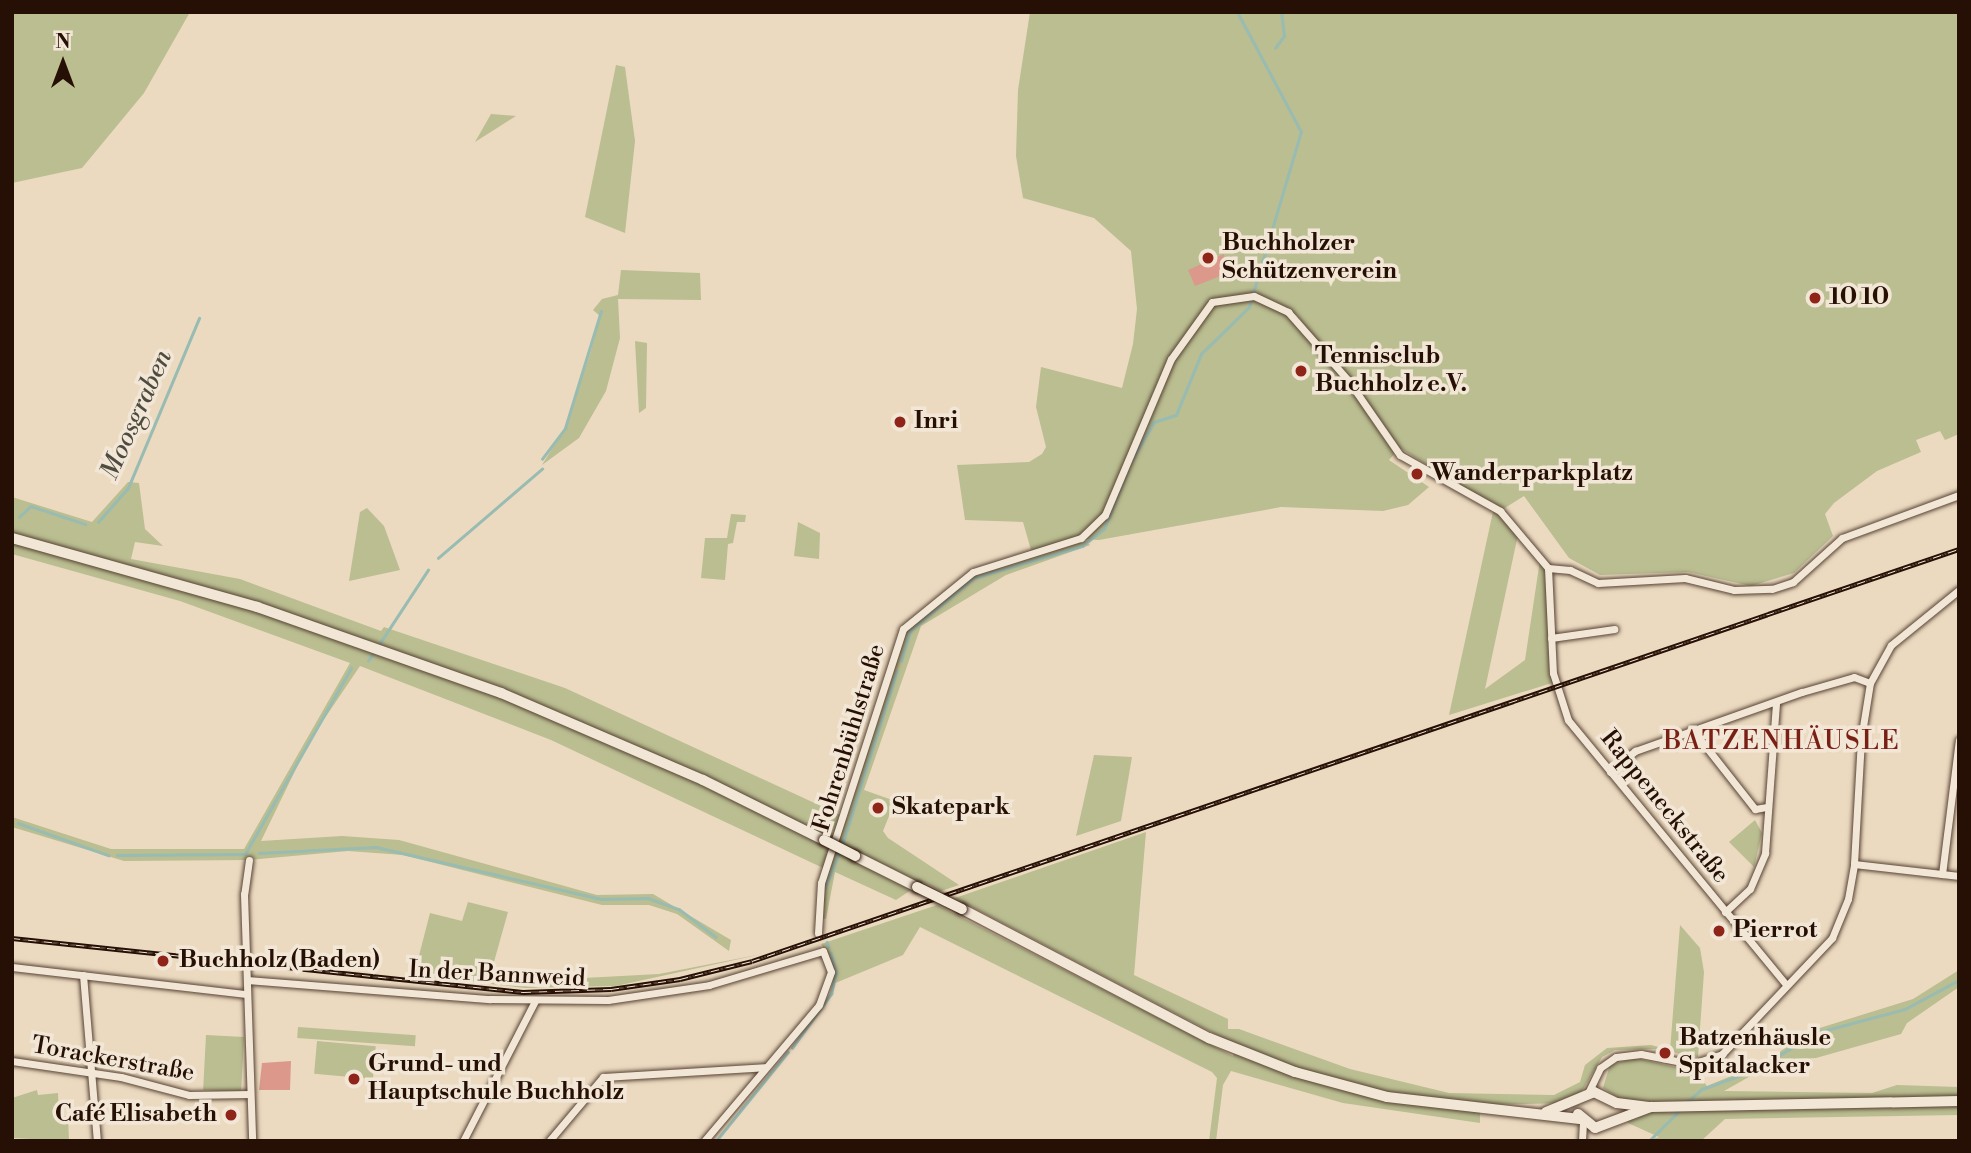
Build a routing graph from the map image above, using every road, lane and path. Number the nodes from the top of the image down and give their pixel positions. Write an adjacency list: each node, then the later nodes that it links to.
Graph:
1 (1959, 495): 3 (street)
2 (12, 538): 34 (main road, bridge)
3 (1548, 568): 6 (street, Rappeneckstraße); 18 (street, Fohrenbühlstraße)
4 (1959, 590): 7 (street)
5 (1614, 629): 6 (street)
6 (1551, 638): 11 (street, Rappeneckstraße)
7 (1870, 683): 8 (street); 14 (street)
8 (1776, 702): 9 (street); 12 (street)
9 (1692, 729): 11 (street); 12 (street)
10 (1959, 740): 15 (street)
11 (1611, 772): 17 (street, Rappeneckstraße)
12 (1766, 807): 17 (street)
13 (249, 860): 21 (street)
14 (1854, 864): 15 (street); 22 (street)
15 (1942, 874): 16 (street)
16 (1959, 876)
17 (1725, 912): 22 (street, Rappeneckstraße)
18 (818, 933)
19 (12, 967): 20 (street)
20 (83, 975): 23 (street); 27 (street)
21 (247, 980): 23 (street); 24 (street, In der Bannweid)
22 (1785, 983): 28 (street)
23 (246, 994): 29 (street)
24 (535, 1002): 26 (street, In der Bannweid); 40 (street)
25 (12, 1061): 27 (street, Torackerstraße)
26 (765, 1067): 41 (street); 42 (street)
27 (92, 1073): 29 (street, Torackerstraße); 38 (street)
28 (1596, 1077): 30 (street); 31 (street)
29 (250, 1094): 39 (street)
30 (1585, 1096): 31 (main road); 34 (main road); 36 (main road)
31 (1606, 1096): 33 (main road); 35 (main road)
32 (1959, 1101): 33 (main road)
33 (1651, 1107): 35 (main road)
34 (1546, 1112): 36 (main road)
35 (1612, 1118): 37 (main road)
36 (1582, 1121): 37 (main road); 43 (street)
37 (1595, 1128): 43 (street)
38 (97, 1141)
39 (252, 1141)
40 (463, 1141)
41 (549, 1141)
42 (704, 1141)
43 (1583, 1141)

